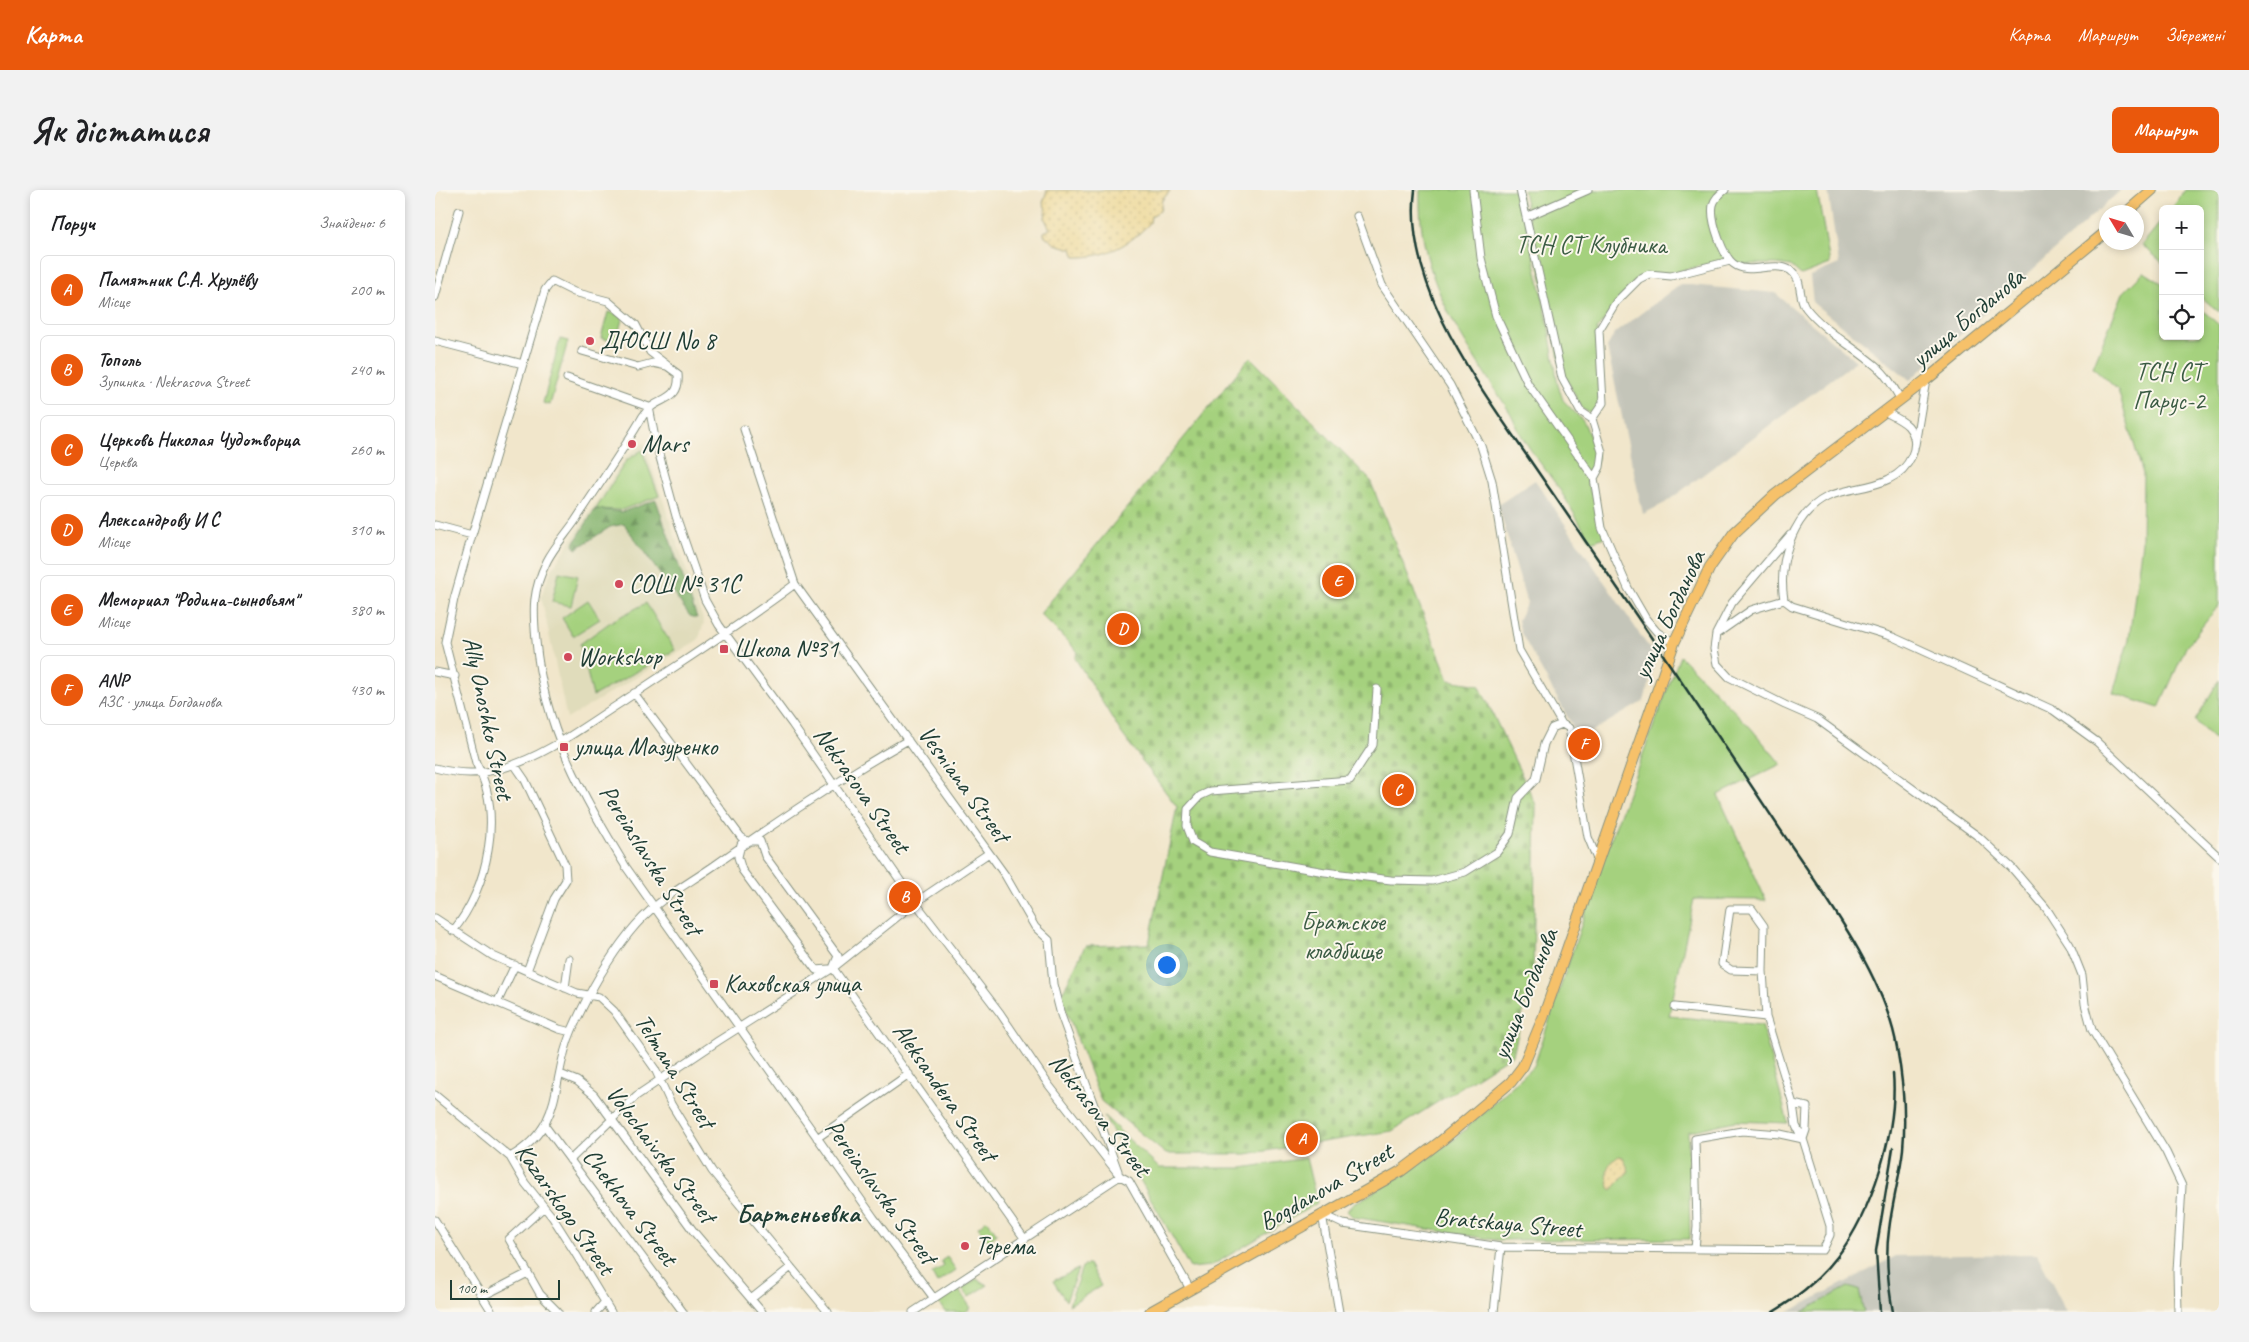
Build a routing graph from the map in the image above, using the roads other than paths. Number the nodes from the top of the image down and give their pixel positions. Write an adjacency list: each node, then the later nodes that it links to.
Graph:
1 (1473, 190): 25 (street)
2 (1521, 190): 9 (street)
3 (1589, 190): 9 (street)
4 (1725, 190): 11 (street)
5 (2152, 190): 6 (main road)
6 (2135, 205)
7 (459, 211): 12 (street)
8 (1357, 216): 38 (street)
9 (1527, 217): 22 (street)
10 (2099, 238): 18 (main road, улица Богданова)
11 (1730, 261): 19 (street); 22 (street)
12 (435, 297)
13 (435, 341): 15 (street)
14 (582, 351): 16 (street)
15 (523, 364): 16 (street, Ally Onoshko Street); 27 (street, Ally Onoshko Street)
16 (667, 366): 20 (street)
17 (567, 378): 20 (street)
18 (1927, 380): 19 (main road, улица Богданова); 24 (street)
19 (1901, 400): 21 (main road, улица Богданова)
20 (649, 407): 31 (street, Nekrasova Street); 40 (street, Pereiaslavska Street)
21 (1885, 412): 24 (street); 33 (main road, улица Богданова)
22 (1592, 419): 25 (street)
23 (744, 429): 29 (street, Vesniana Street)
24 (1915, 445): 28 (street)
25 (1594, 478): 33 (street)
26 (435, 526): 27 (street)
27 (472, 535): 35 (street, Ally Onoshko Street)
28 (1790, 535): 30 (street); 32 (street)
29 (795, 584): 31 (street); 39 (street, Vesniana Street)
30 (1784, 600): 32 (street); 47 (street)
31 (725, 634): 37 (street); 44 (street, Nekrasova Street)
32 (1716, 634): 102 (street)
33 (1674, 643): 48 (main road, улица Богданова)
34 (435, 672): 35 (street)
35 (455, 676): 43 (street, Ally Onoshko Street)
36 (1377, 689): 38 (street)
37 (634, 694): 40 (street); 45 (street)
38 (1563, 724): 48 (street)
39 (908, 740): 44 (street); 46 (street, Vesniana Street)
40 (560, 742): 41 (street); 50 (street, Pereiaslavska Street)
41 (514, 764): 43 (street); 56 (street)
42 (435, 768): 43 (street)
43 (481, 772): 52 (street, Ally Onoshko Street)
44 (833, 785): 45 (street); 49 (street, Nekrasova Street)
45 (743, 841): 50 (street); 55 (street); 55 (street)
46 (989, 853): 49 (street); 77 (street, Vesniana Street)
47 (2219, 857)
48 (1597, 858): 79 (main road, улица Богданова)
49 (916, 902): 55 (street); 77 (street, Nekrasova Street)
50 (653, 905): 60 (street); 64 (street, Pereiaslavska Street)
51 (435, 918): 52 (street, Telmana Street)
52 (453, 931): 54 (street, Telmana Street)
53 (569, 959): 59 (street)
54 (515, 965): 56 (street, Telmana Street); 61 (street)
55 (833, 968): 64 (street); 67 (street, Aleksandera Street)
56 (527, 971): 59 (street, Telmana Street)
57 (1763, 971): 57 (street); 63 (street)
58 (435, 976): 61 (street)
59 (565, 988): 60 (street, Telmana Street)
60 (590, 994): 65 (street); 68 (street, Telmana Street)
61 (497, 1003): 65 (street)
62 (1675, 1007): 63 (street)
63 (1766, 1017): 70 (street)
64 (739, 1028): 68 (street); 73 (street, Pereiaslavska Street)
65 (571, 1032): 66 (street)
66 (560, 1074): 71 (street, Volochaivska Street); 72 (street)
67 (909, 1074): 73 (street); 81 (street, Aleksandera Street)
68 (661, 1080): 71 (street); 84 (street, Telmana Street)
69 (435, 1095): 75 (street, Kazarskogo Street)
70 (1793, 1104): 74 (street); 74 (street)
71 (612, 1120): 76 (street); 89 (street, Volochaivska Street)
72 (545, 1126): 75 (street); 76 (street, Chekhova Street)
73 (817, 1138): 87 (street, Pereiaslavska Street)
74 (1803, 1139): 83 (street); 83 (street, Bratskaya Street)
75 (510, 1158): 78 (street, Kazarskogo Street)
76 (570, 1160): 96 (street, Chekhova Street)
77 (1120, 1176): 81 (street); 86 (street, Nekrasova Street)
78 (543, 1208): 85 (street); 90 (street, Kazarskogo Street)
79 (1322, 1214): 82 (street, Bratskaya Street); 86 (main road, Bogdanova Street); 100 (street)
80 (435, 1220): 88 (street)
81 (1024, 1238): 87 (street)
82 (1501, 1247): 83 (street, Bratskaya Street); 101 (street)
83 (1695, 1249)
84 (791, 1267): 89 (street); 98 (street, Telmana Street)
85 (528, 1273): 88 (street); 93 (street)
86 (1190, 1289): 91 (main road, Bogdanova Street)
87 (933, 1297): 99 (street)
88 (485, 1298): 92 (street)
89 (751, 1299): 97 (street, Volochaivska Street)
90 (604, 1303): 94 (street); 95 (street, Kazarskogo Street)
91 (1155, 1311)
92 (492, 1312)
93 (558, 1312)
94 (596, 1312)
95 (611, 1312)
96 (683, 1312)
97 (763, 1312)
98 (828, 1312)
99 (913, 1312)
100 (1339, 1312)
101 (1494, 1312)
102 (2178, 1312)

